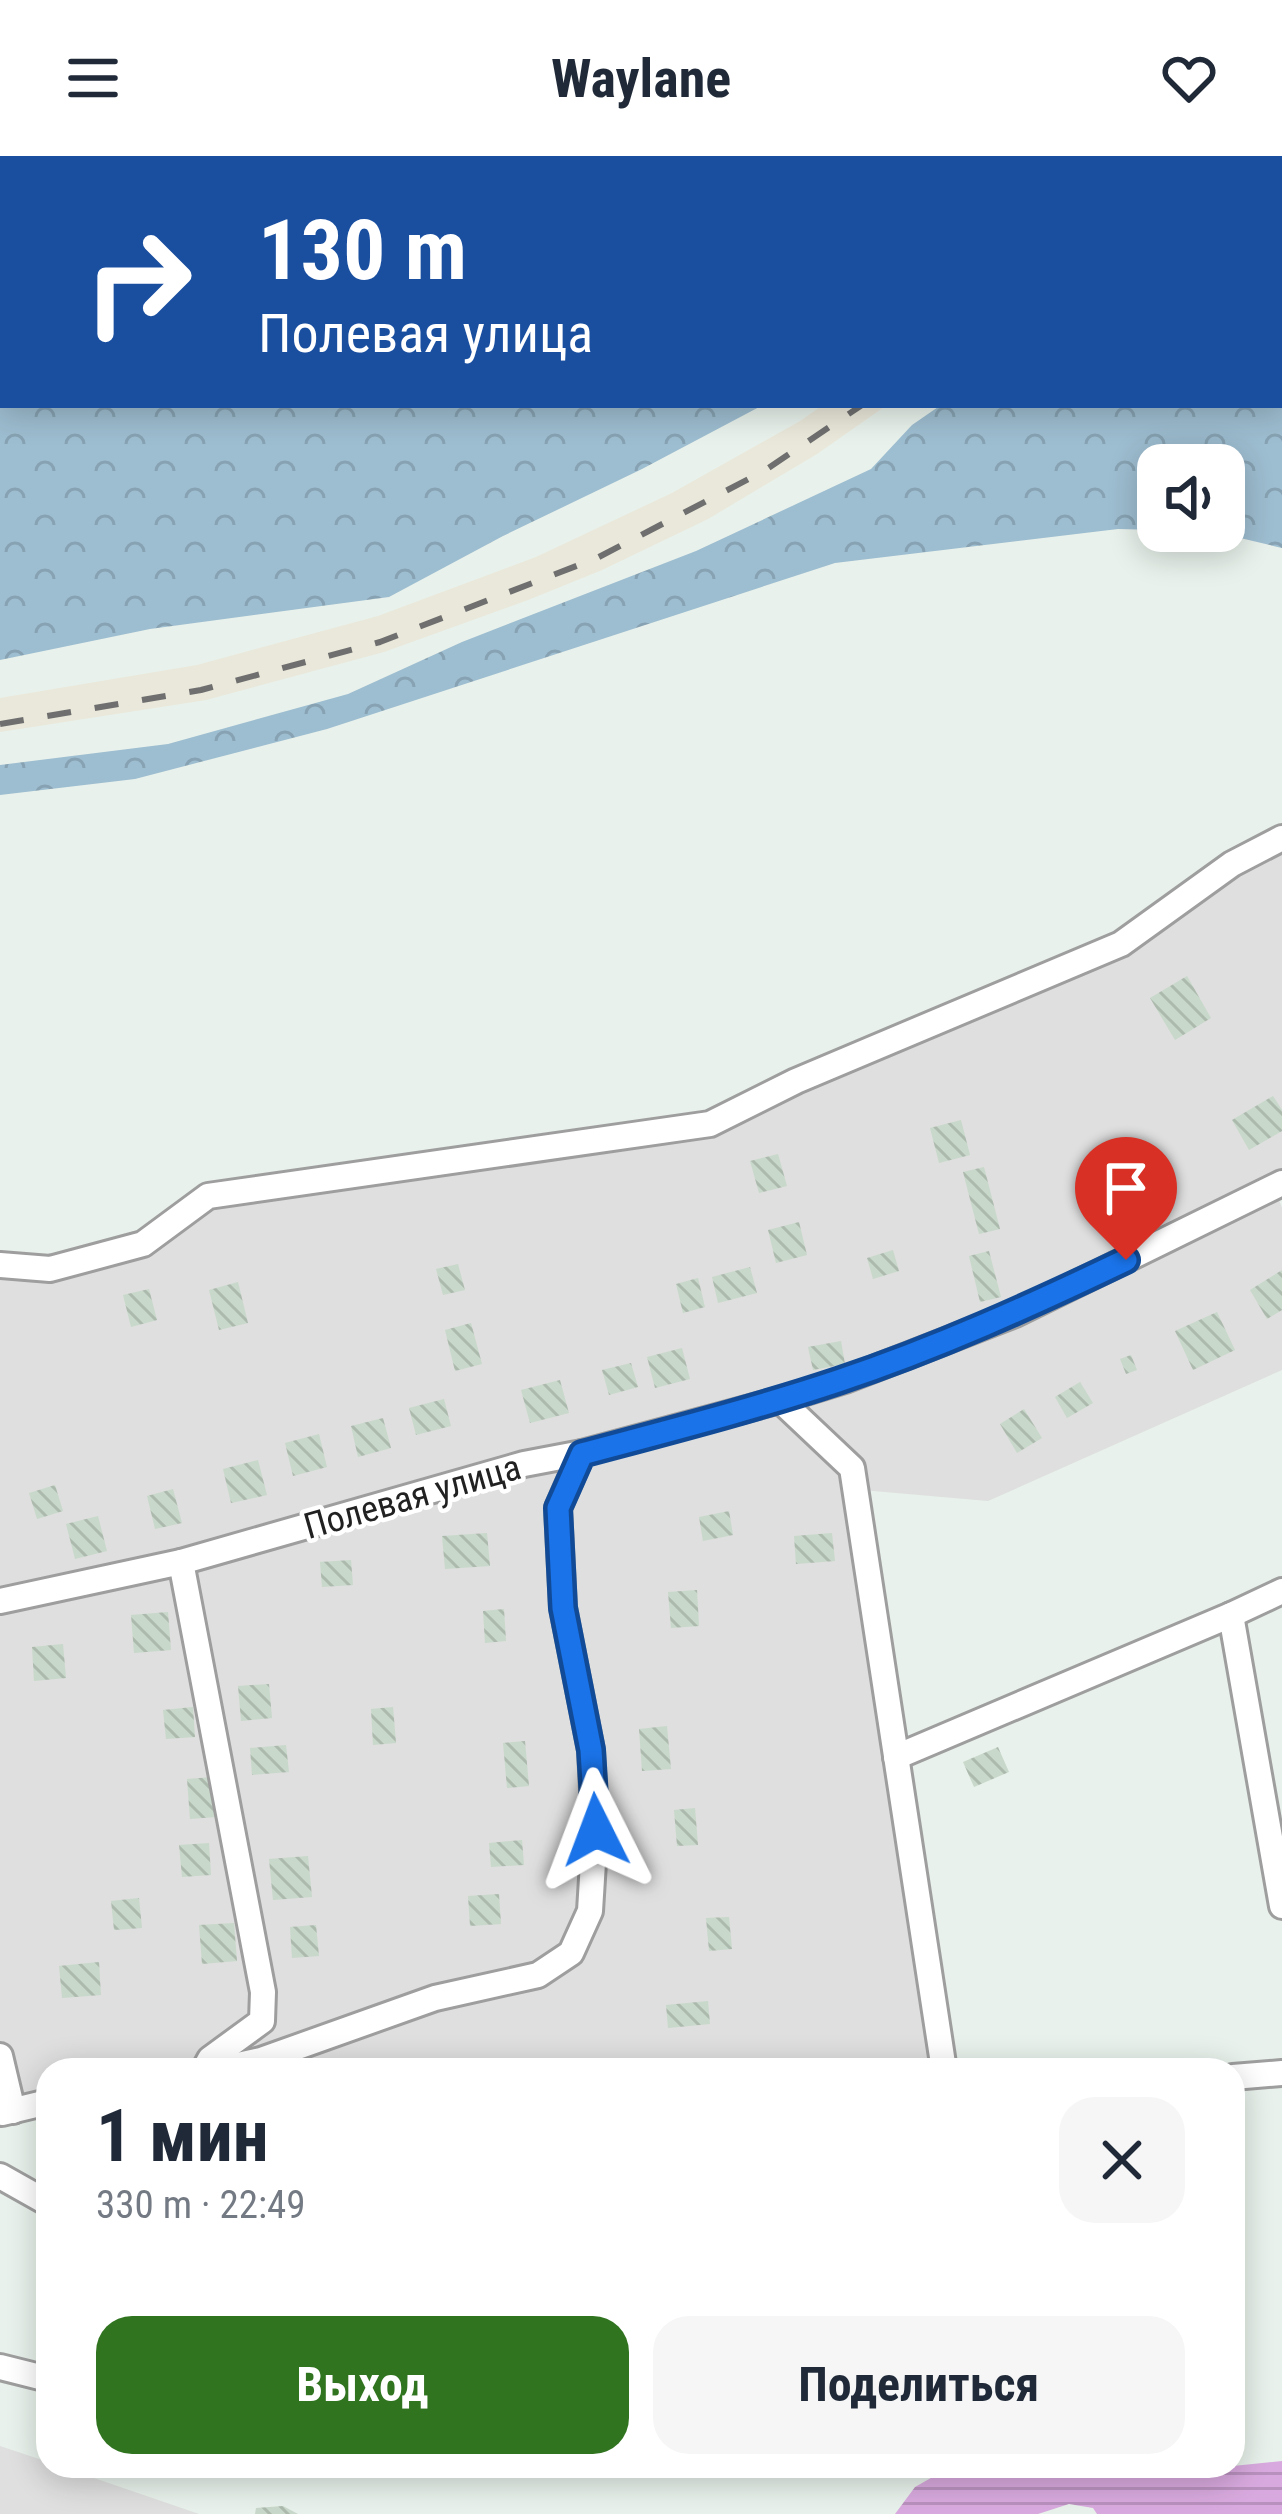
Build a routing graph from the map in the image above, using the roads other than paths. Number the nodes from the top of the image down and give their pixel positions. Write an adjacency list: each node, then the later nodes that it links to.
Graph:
1 (1282, 838): 3 (street)
2 (1282, 1183): 4 (street, Полевая улица)
3 (0, 1265)
4 (780, 1400): 5 (street, Полевая улица); 10 (street)
5 (582, 1454): 6 (street, Полевая улица); 14 (street)
6 (181, 1562): 8 (street, Полевая улица); 13 (street)
7 (1282, 1591): 9 (street)
8 (0, 1600)
9 (1231, 1615): 10 (street); 11 (street)
10 (896, 1757): 15 (street)
11 (1282, 1906)
12 (0, 2056): 18 (street)
13 (211, 2058)
14 (267, 2058)
15 (942, 2058)
16 (1282, 2073): 17 (street)
17 (1245, 2076)
18 (7, 2112)
19 (0, 2176): 20 (street)
20 (36, 2196)
21 (0, 2367): 22 (street)
22 (36, 2376)

